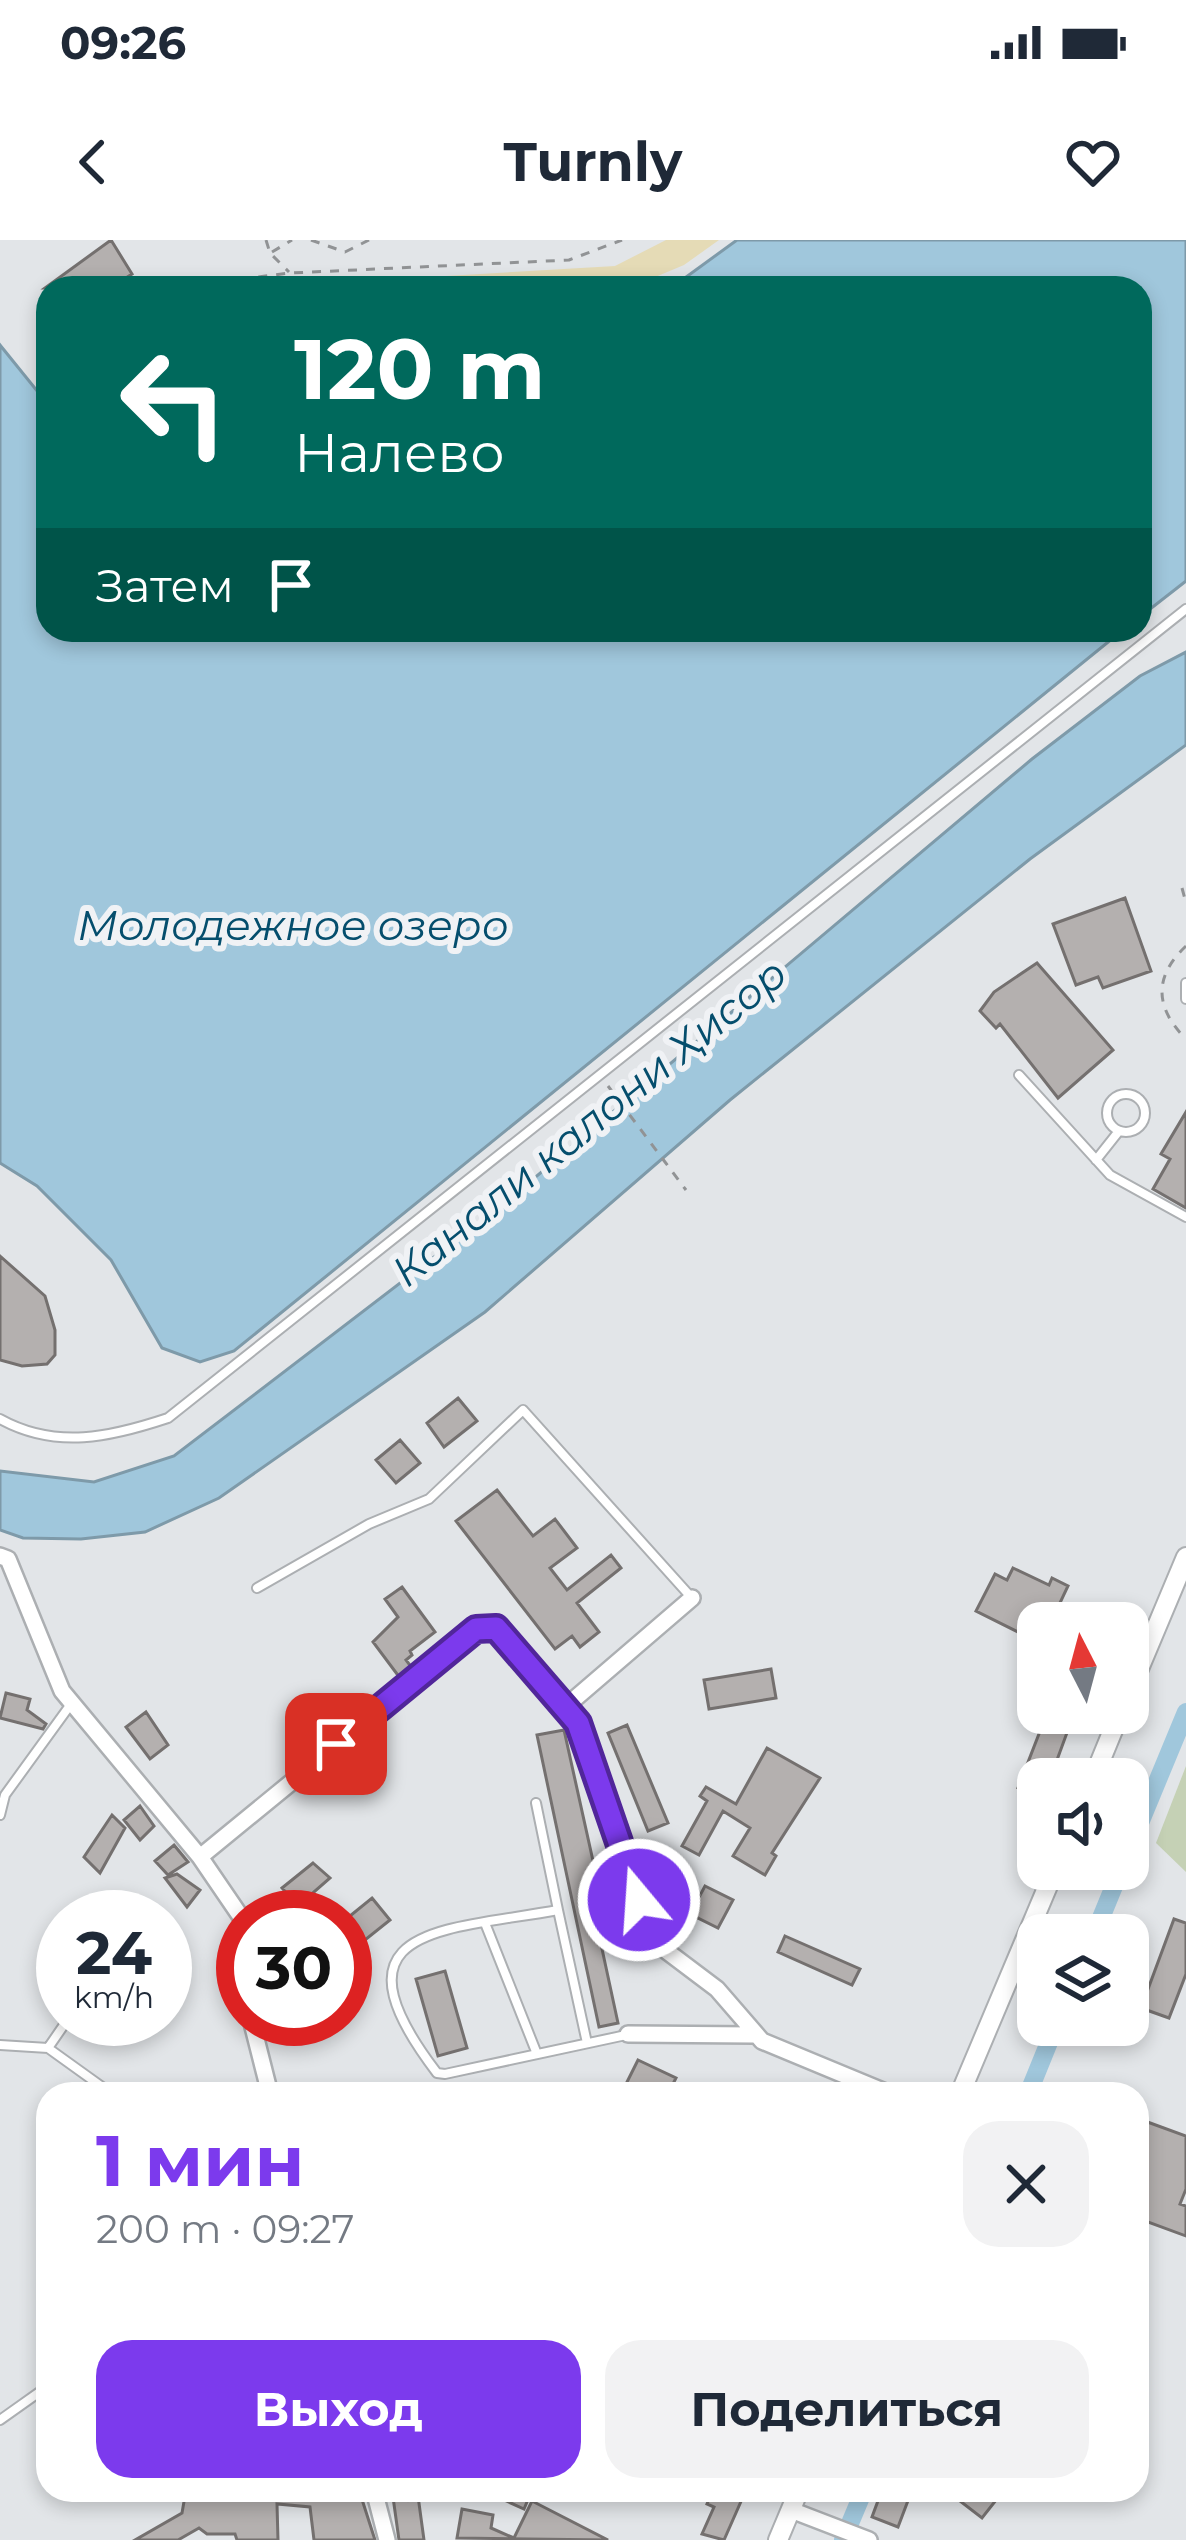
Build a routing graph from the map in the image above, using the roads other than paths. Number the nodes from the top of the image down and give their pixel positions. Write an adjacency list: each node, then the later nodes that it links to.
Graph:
1 (1186, 609): 2 (lane)
2 (1152, 636)
3 (1145, 642): 10 (lane)
4 (1186, 983): 5 (lane)
5 (1186, 999)
6 (1019, 1075): 8 (lane)
7 (1119, 1131): 7 (lane); 8 (lane)
8 (1096, 1160): 9 (lane)
9 (1186, 1216)
10 (0, 1419)
11 (0, 1556): 16 (street)
12 (1186, 1557): 15 (street)
13 (256, 1588): 14 (lane)
14 (692, 1598): 17 (street)
15 (1149, 1645)
16 (71, 1703): 19 (lane); 20 (street)
17 (565, 1708): 20 (street); 26 (street)
18 (536, 1803): 23 (lane)
19 (0, 1814)
20 (200, 1857): 21 (street)
21 (223, 1890)
22 (1046, 1890): 35 (street)
23 (558, 1910): 24 (lane); 27 (lane)
24 (485, 1923): 31 (lane); 31 (lane)
25 (628, 2034): 26 (street); 27 (lane)
26 (754, 2035): 34 (street)
27 (587, 2043): 31 (lane)
28 (0, 2045): 30 (lane)
29 (258, 2046): 33 (street)
30 (48, 2048): 32 (lane)
31 (537, 2054)
32 (95, 2082)
33 (267, 2082)
34 (859, 2082)
35 (965, 2082)
36 (36, 2394): 37 (lane)
37 (0, 2420)
38 (377, 2502): 41 (street)
39 (794, 2502): 40 (street)
40 (790, 2510): 42 (street); 43 (street)
41 (387, 2540)
42 (778, 2540)
43 (869, 2540)

